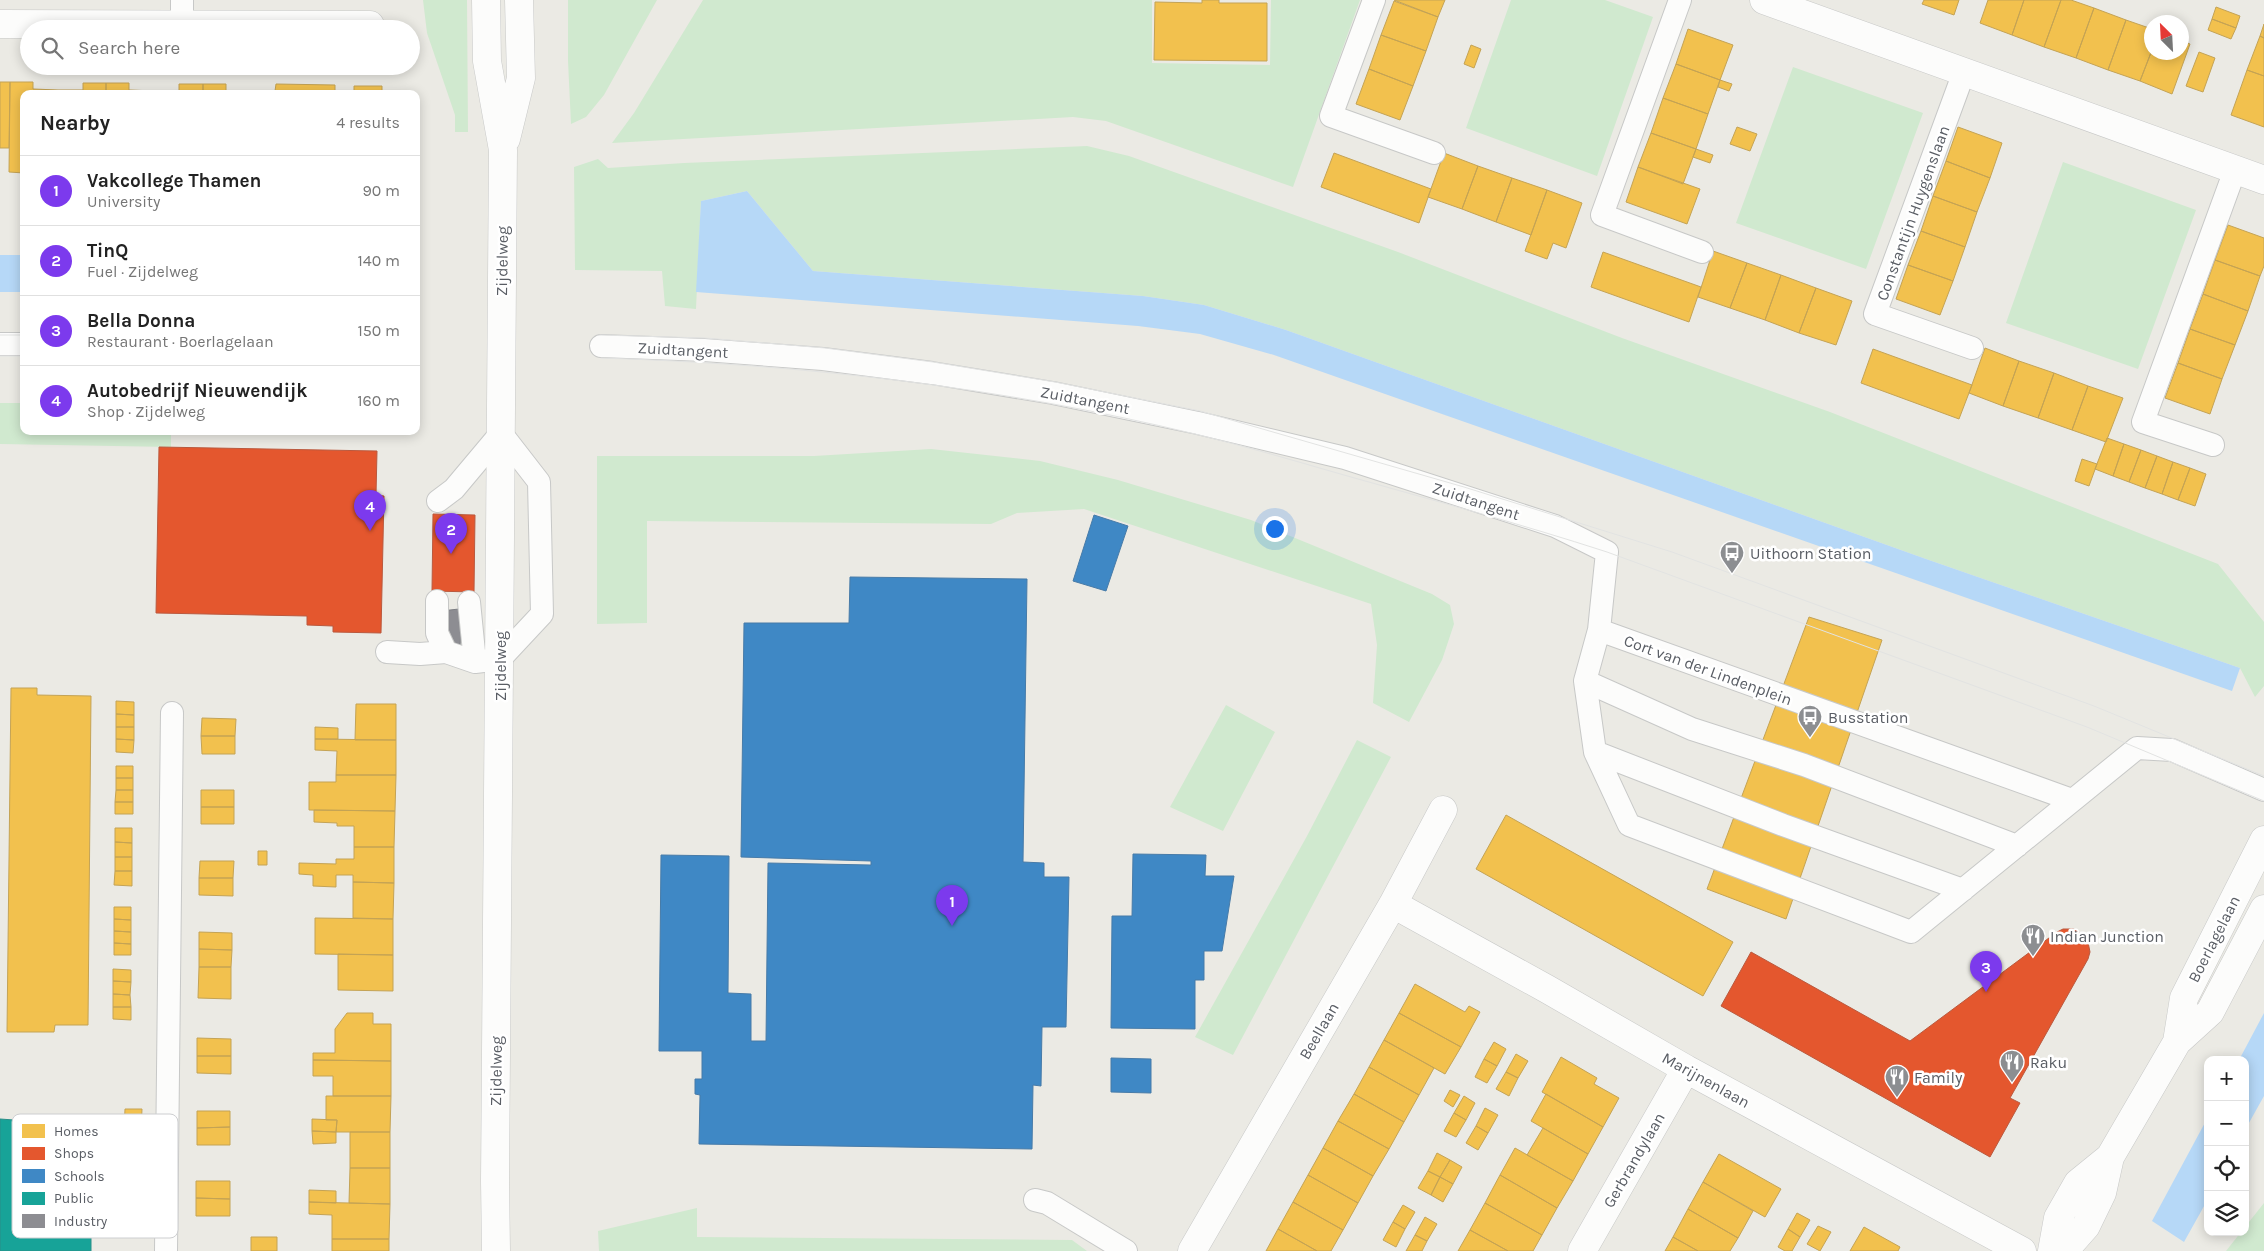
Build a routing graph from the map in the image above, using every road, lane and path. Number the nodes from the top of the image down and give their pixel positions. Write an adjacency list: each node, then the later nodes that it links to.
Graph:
1 (486, 0): 12 (street, Zijdelweg)
2 (519, 0): 12 (street, Zijdelweg)
3 (1374, 0): 13 (lane)
4 (1680, 0): 16 (lane)
5 (1764, 0): 11 (street)
6 (182, 12): 7 (street); 8 (street)
7 (61, 20)
8 (298, 20)
9 (20, 23): 10 (street)
10 (0, 24)
11 (1964, 72): 14 (street); 20 (lane, Constantijn Huygenslaan)
12 (503, 150): 21 (street, Zijdelweg)
13 (1434, 153)
14 (2235, 170): 15 (street); 22 (lane)
15 (2264, 180)
16 (1702, 252)
17 (0, 344): 18 (lane)
18 (20, 344)
19 (601, 346): 26 (lane, Zuidtangent)
20 (1972, 348)
21 (501, 433): 23 (lane); 29 (street, Zijdelweg); 29 (lane)
22 (2213, 446)
23 (454, 497)
24 (437, 601): 28 (lane)
25 (469, 602): 29 (lane)
26 (1599, 630): 30 (lane); 34 (lane, Cort van der Lindenplein)
27 (387, 652): 28 (lane)
28 (446, 652): 29 (lane)
29 (488, 661): 45 (street, Zijdelweg)
30 (1585, 681): 32 (lane); 37 (lane)
31 (172, 713): 43 (lane)
32 (1595, 752): 38 (lane); 38 (lane)
33 (2264, 790): 34 (lane)
34 (2072, 800): 37 (lane)
35 (1443, 810): 39 (street, Beellaan)
36 (2264, 840): 41 (street, Boerlagelaan)
37 (2017, 846): 38 (lane)
38 (1963, 890)
39 (1393, 904): 42 (street, Marijnenlaan); 52 (street, Beellaan)
40 (2264, 909): 41 (street, Boerlagelaan)
41 (2177, 1042): 44 (street, Boerlagelaan)
42 (1686, 1070): 53 (street, Gerbrandylaan); 54 (street, Marijnenlaan)
43 (168, 1114)
44 (2110, 1156): 55 (street, Boerlagelaan); 56 (street, Boerlagelaan)
45 (495, 1181): 49 (street, Zijdelweg); 50 (street, Zijdelweg)
46 (1035, 1200): 51 (lane)
47 (166, 1238): 48 (lane)
48 (166, 1251)
49 (496, 1251)
50 (513, 1251)
51 (1126, 1251)
52 (1192, 1251)
53 (1582, 1251)
54 (2022, 1251)
55 (2052, 1251)
56 (2064, 1251)

